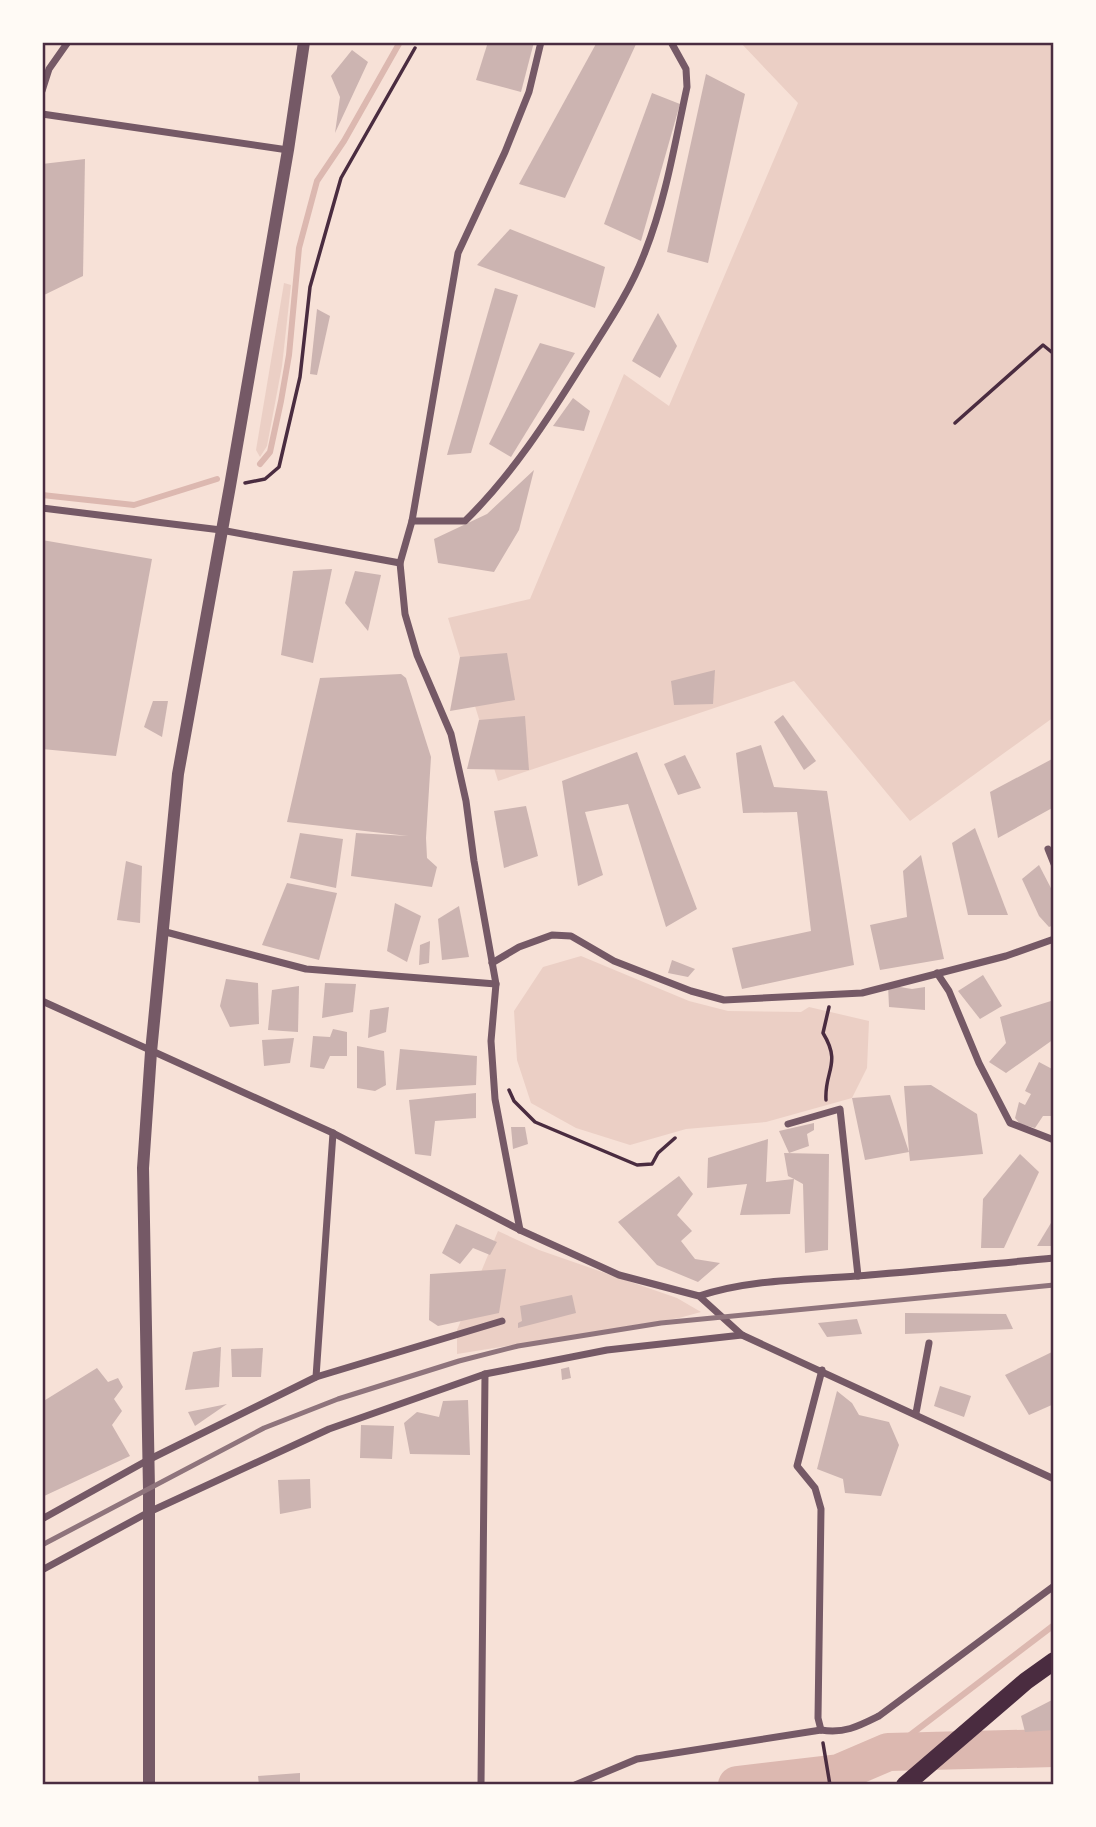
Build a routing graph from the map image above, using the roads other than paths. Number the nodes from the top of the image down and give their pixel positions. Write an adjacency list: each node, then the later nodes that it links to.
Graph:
1 (68, 42): 5 (street)
2 (304, 42): 8 (street)
3 (541, 42): 10 (street)
4 (671, 42): 10 (street)
5 (46, 67): 6 (street)
6 (42, 91)
7 (42, 114): 8 (street)
8 (288, 150): 11 (street)
9 (42, 508): 11 (street)
10 (412, 521): 12 (street)
11 (221, 530): 12 (street); 15 (street)
12 (400, 563): 17 (street)
13 (1048, 849): 14 (street)
14 (1054, 864)
15 (162, 931): 19 (street); 21 (street)
16 (1054, 939): 18 (street)
17 (492, 963): 18 (street); 19 (street)
18 (937, 973): 24 (street)
19 (496, 984): 25 (street)
20 (42, 1001): 21 (street)
21 (150, 1052): 23 (street); 36 (street)
22 (788, 1124): 27 (street)
23 (333, 1133): 25 (street); 34 (street)
24 (1054, 1140)
25 (520, 1230): 28 (street)
26 (1054, 1258): 27 (street)
27 (858, 1276): 28 (street)
28 (699, 1296): 30 (street)
29 (502, 1321): 34 (street)
30 (742, 1335): 32 (street); 33 (street)
31 (929, 1343): 35 (street)
32 (822, 1370): 35 (street); 43 (street)
33 (485, 1374): 38 (street); 45 (street)
34 (316, 1377): 36 (street)
35 (916, 1413): 37 (street)
36 (148, 1460): 38 (street); 39 (street)
37 (1054, 1479)
38 (149, 1512): 40 (street); 44 (street)
39 (42, 1519)
40 (42, 1570)
41 (1054, 1586): 43 (street)
42 (1054, 1661): 47 (main road)
43 (821, 1730): 46 (street)
44 (149, 1785)
45 (481, 1785)
46 (575, 1785)
47 (905, 1785)

